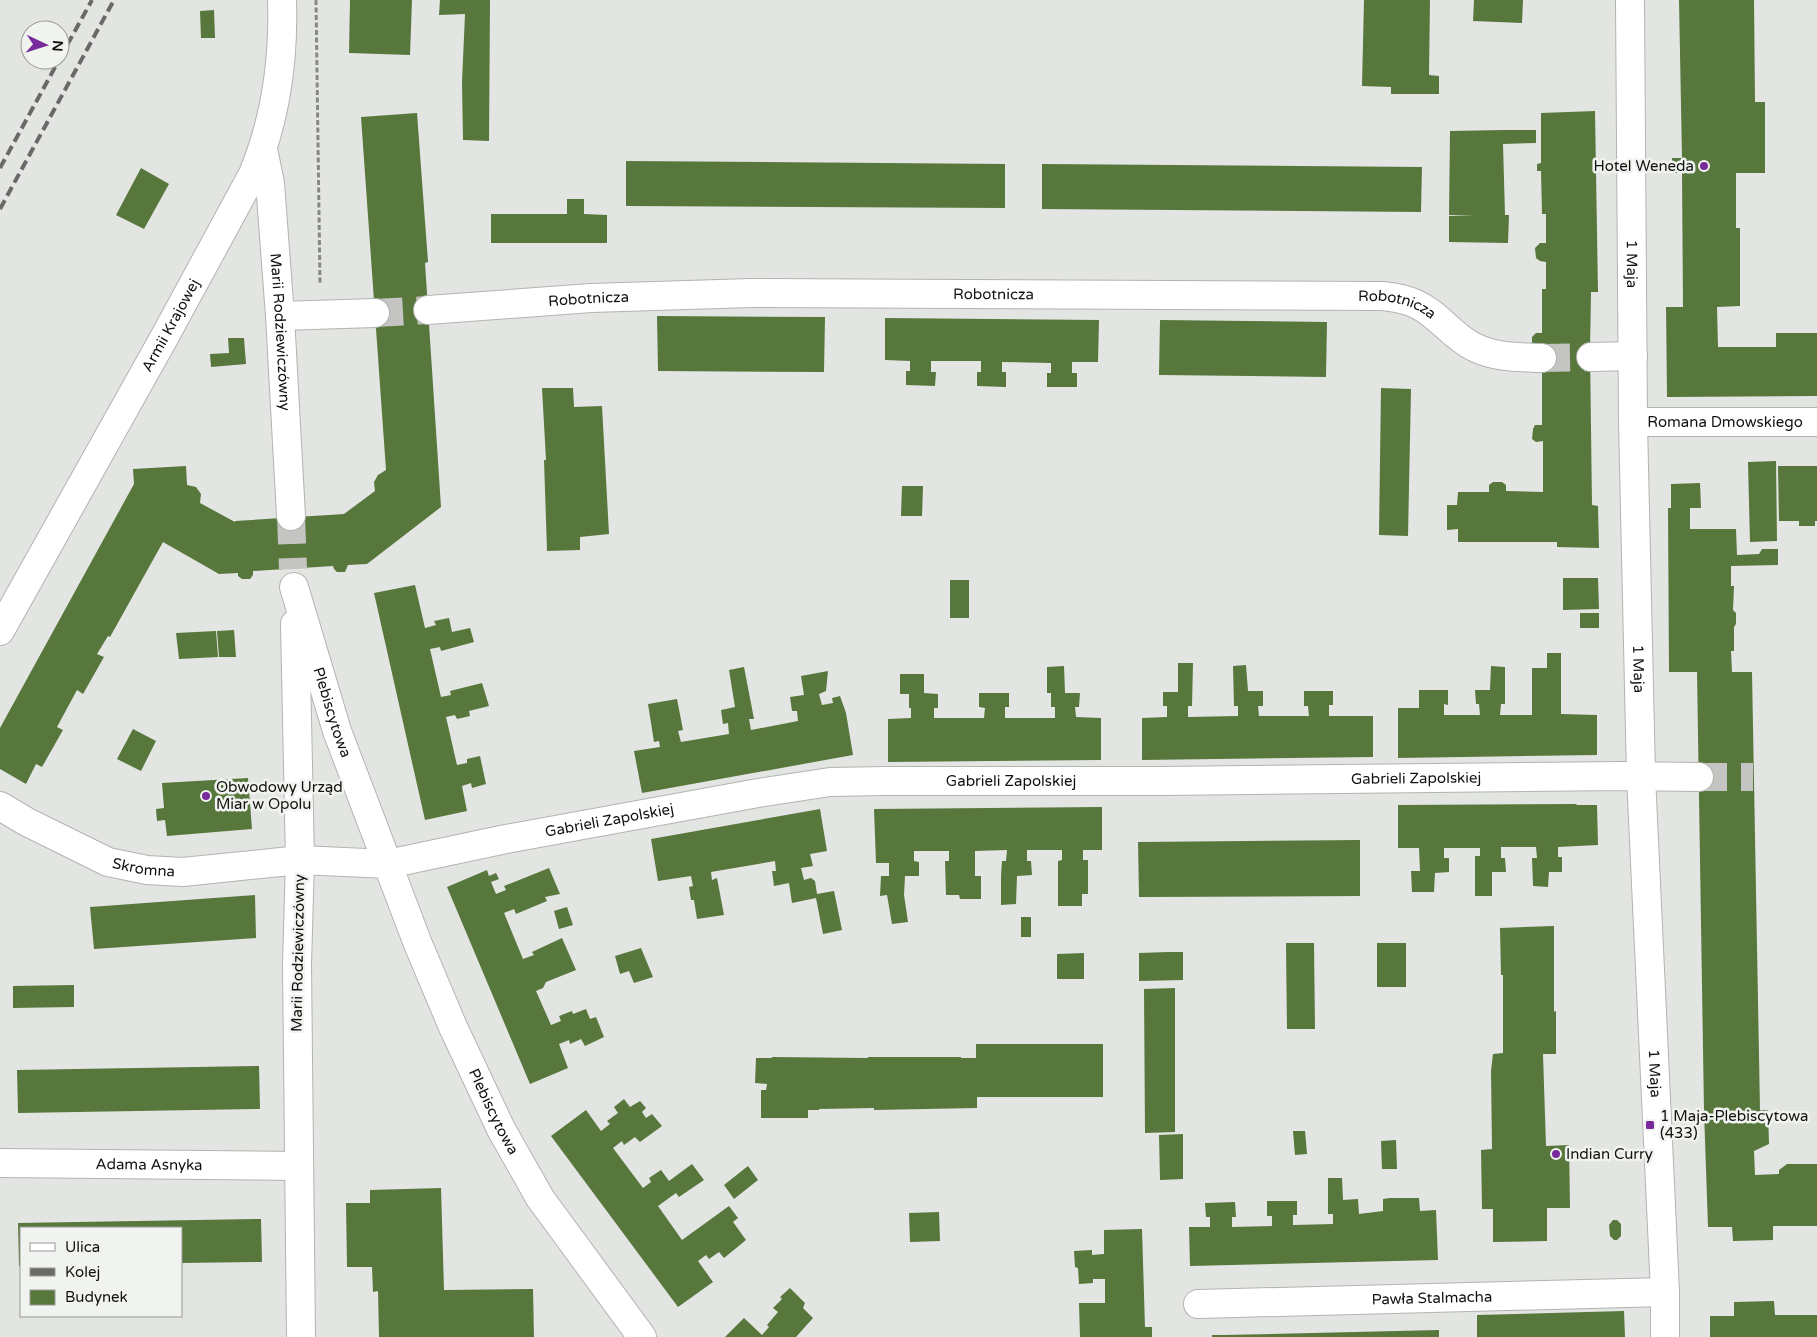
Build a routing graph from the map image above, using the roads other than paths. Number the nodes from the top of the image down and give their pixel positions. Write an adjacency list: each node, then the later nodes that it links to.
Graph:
1 (282, 0): 3 (street, Armii Krajowej)
2 (1630, 0): 7 (street, 1 Maja)
3 (263, 149): 6 (street, Marii Rodziewiczówny); 14 (street, Armii Krajowej)
4 (428, 310): 9 (street, Robotnicza)
5 (375, 313): 6 (street)
6 (280, 316): 12 (street, Marii Rodziewiczówny)
7 (1632, 356): 8 (street); 10 (street, 1 Maja)
8 (1591, 357)
9 (1542, 358)
10 (1633, 422): 11 (street, Romana Dmowskiego); 15 (street, 1 Maja)
11 (1817, 422)
12 (290, 516)
13 (293, 578): 18 (street, Marii Rodziewiczówny); 19 (street, Plebiscytowa)
14 (0, 630)
15 (1641, 776): 16 (street, Gabrieli Zapolskiej); 19 (street, Gabrieli Zapolskiej); 22 (street, 1 Maja)
16 (1698, 777)
17 (0, 806): 18 (street, Skromna)
18 (300, 860): 19 (street); 21 (street, Marii Rodziewiczówny)
19 (388, 864): 25 (street, Plebiscytowa)
20 (0, 1163): 21 (street, Adama Asnyka)
21 (298, 1166): 24 (street, Marii Rodziewiczówny)
22 (1665, 1292): 23 (street, Pawła Stalmacha); 26 (street, 1 Maja)
23 (1198, 1304)
24 (301, 1337)
25 (642, 1337)
26 (1665, 1337)

